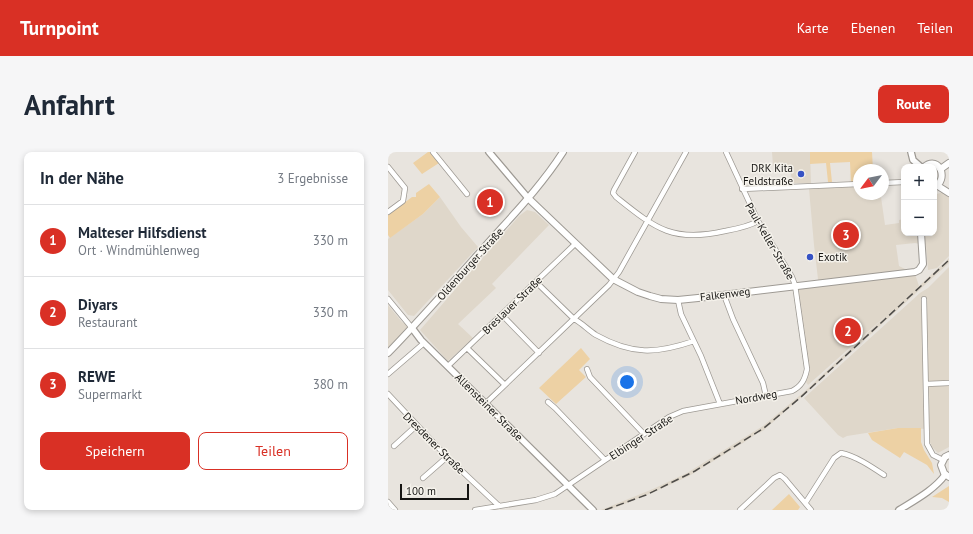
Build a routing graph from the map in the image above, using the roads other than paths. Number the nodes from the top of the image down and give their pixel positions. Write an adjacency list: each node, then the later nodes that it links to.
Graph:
1 (433, 152): 20 (street)
2 (489, 152): 21 (street)
3 (563, 152): 21 (main road, Oldenburger Straße)
4 (635, 152): 24 (street)
5 (686, 152): 24 (street)
6 (726, 152): 18 (street, Paul-Keller-Straße)
7 (911, 152): 9 (street)
8 (949, 163): 12 (main road)
9 (919, 164)
10 (937, 165): 12 (main road)
11 (388, 167): 22 (street)
12 (942, 168): 16 (main road)
13 (901, 182): 14 (street)
14 (889, 183)
15 (853, 184): 18 (street)
16 (937, 185)
17 (937, 187): 19 (main road)
18 (742, 190): 23 (street, Paul-Keller-Straße)
19 (949, 193)
20 (467, 194)
21 (528, 198): 26 (main road, Falkenweg); 36 (main road, Oldenburger Straße)
22 (388, 212)
23 (758, 221): 24 (street); 29 (street, Paul-Keller-Straße)
24 (647, 222): 27 (street)
25 (921, 236): 29 (main road, Falkenweg)
26 (575, 244): 27 (main road, Falkenweg); 28 (street, Breslauer Straße)
27 (613, 280): 33 (main road, Falkenweg); 35 (street)
28 (536, 282): 34 (street, Breslauer Straße); 35 (street)
29 (795, 285): 30 (main road, Falkenweg); 49 (street, Nordweg)
30 (724, 295): 33 (main road, Falkenweg); 49 (street)
31 (388, 299): 36 (street)
32 (924, 299): 46 (street)
33 (678, 300): 37 (street, Nordweg)
34 (502, 315): 39 (street, Breslauer Straße); 41 (street)
35 (574, 319): 37 (street); 41 (street)
36 (412, 328): 38 (street, Allensteiner Straße); 40 (main road, Oldenburger Straße)
37 (694, 341): 52 (street, Nordweg)
38 (424, 343): 42 (street, Allensteiner Straße); 44 (street)
39 (467, 348): 42 (street, Breslauer Straße); 47 (street)
40 (388, 353)
41 (539, 353): 47 (street)
42 (448, 366): 51 (street, Allensteiner Straße)
43 (587, 369): 54 (street)
44 (388, 374)
45 (949, 383): 46 (street)
46 (926, 384): 59 (street)
47 (505, 385): 51 (street)
48 (388, 396): 53 (street, Dresdener Straße)
49 (766, 396): 52 (street, Nordweg)
50 (548, 402): 58 (street)
51 (486, 404): 63 (street, Allensteiner Straße)
52 (720, 404): 54 (street, Elbinger Straße)
53 (416, 426): 55 (street); 57 (street, Dresdener Straße)
54 (644, 434): 58 (street, Elbinger Straße)
55 (394, 446)
56 (949, 455): 59 (main road)
57 (447, 457): 62 (street); 66 (street, Dresdener Straße)
58 (606, 460): 63 (street, Elbinger Straße)
59 (943, 460): 61 (main road)
60 (884, 475): 65 (street)
61 (947, 476): 72 (street)
62 (423, 478)
63 (567, 486): 66 (street, Elbinger Straße); 69 (street, Allensteiner Straße)
64 (388, 502): 67 (street)
65 (806, 502): 70 (street); 71 (street)
66 (499, 506): 68 (street, Elbinger Straße)
67 (395, 510)
68 (475, 510)
69 (593, 510)
70 (740, 510)
71 (811, 510)
72 (899, 510)

